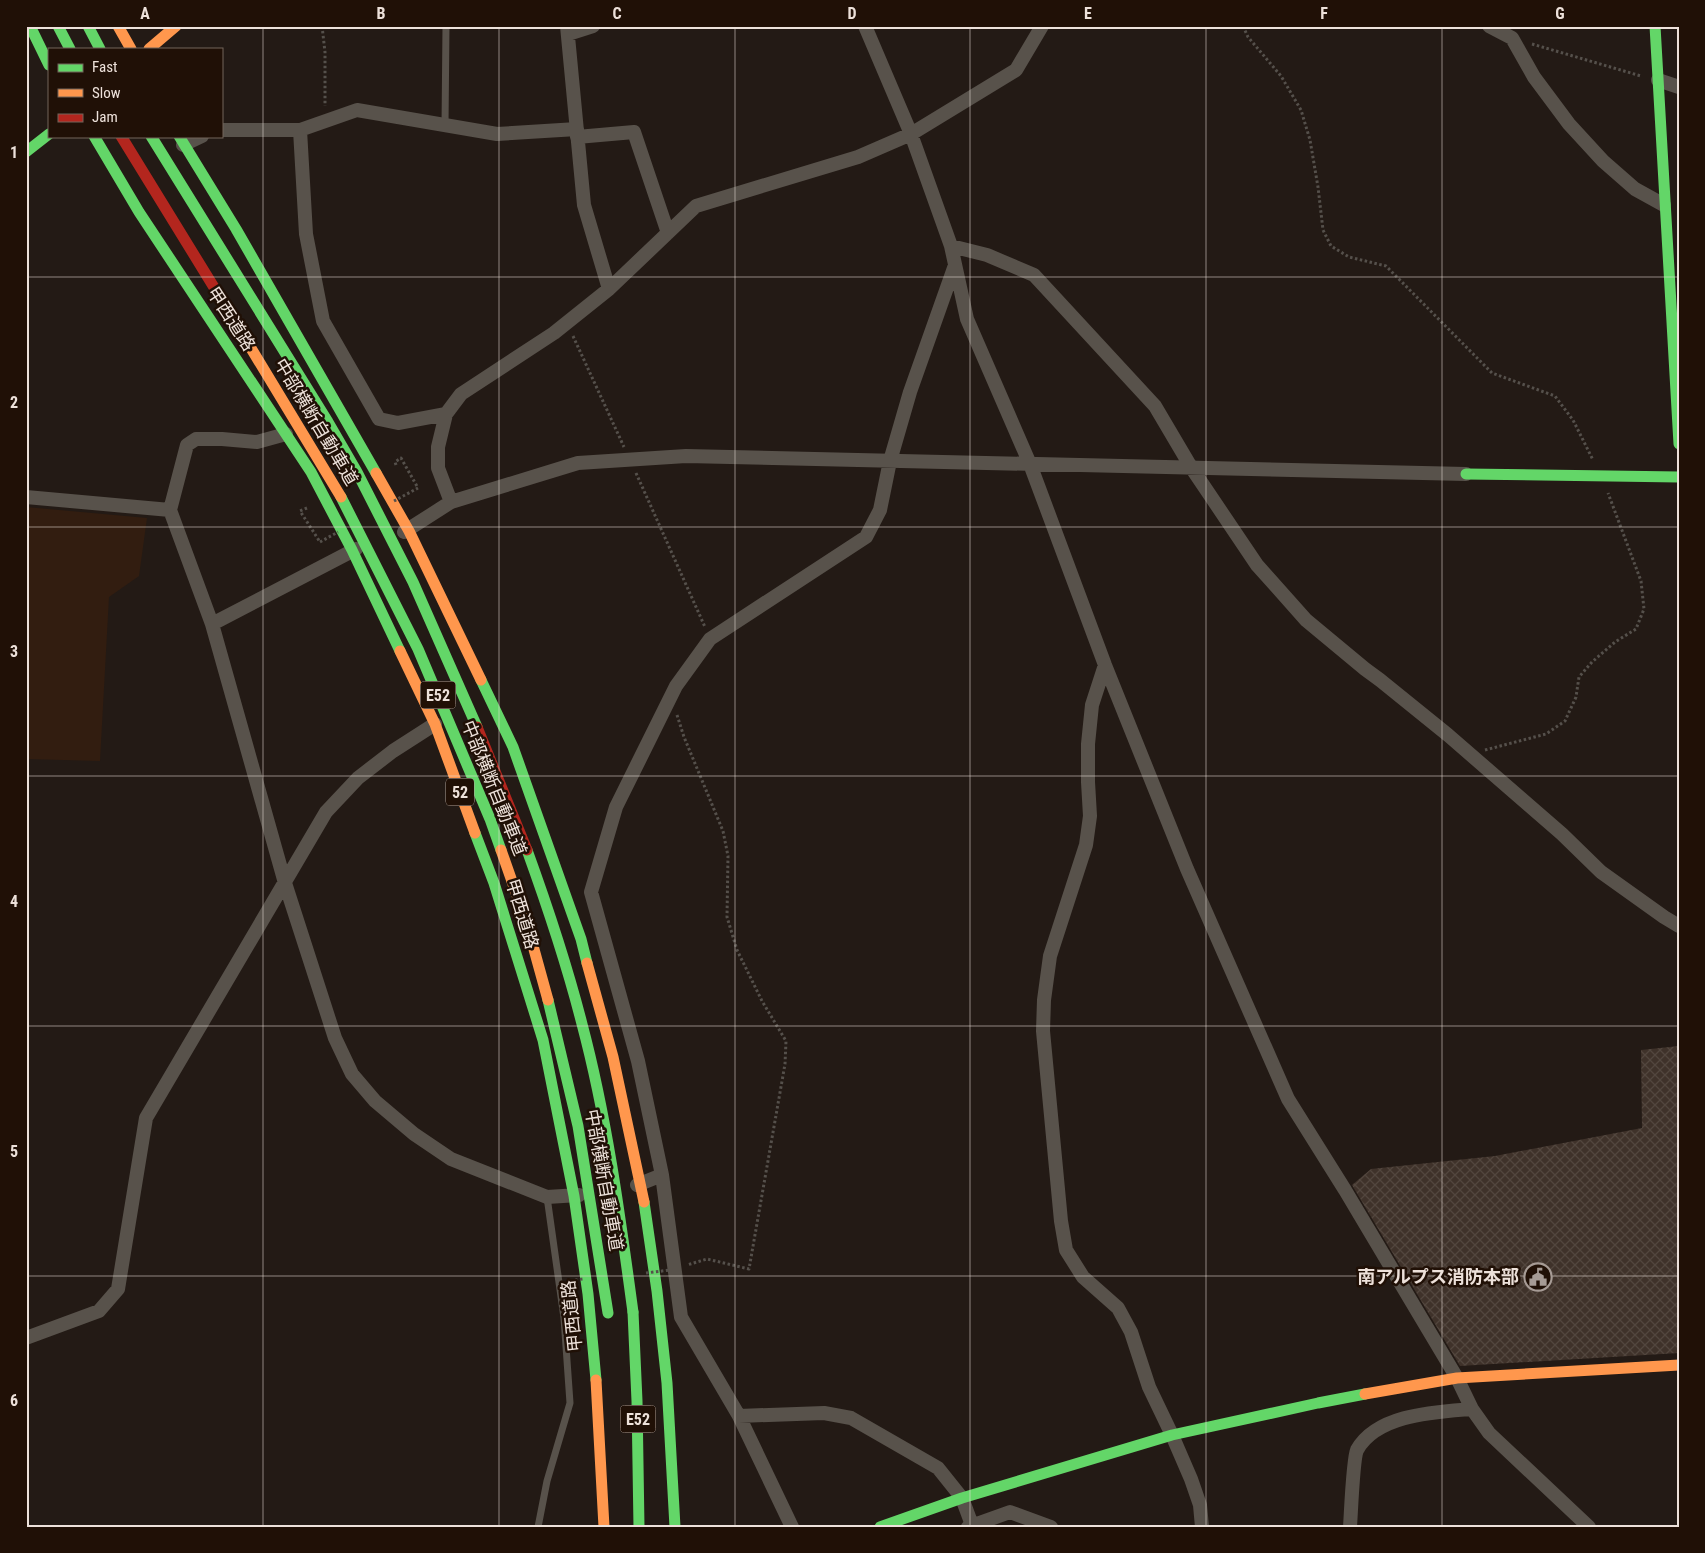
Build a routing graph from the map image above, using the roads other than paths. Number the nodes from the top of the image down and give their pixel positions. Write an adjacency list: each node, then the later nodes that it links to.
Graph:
1 (30, 26): 17 (main road)
2 (58, 26): 13 (main road)
3 (88, 26): 14 (main road)
4 (118, 26): 15 (main road)
5 (176, 26): 16 (main road)
6 (446, 26): 20 (lane)
7 (593, 26): 12 (street)
8 (865, 26): 24 (street)
9 (1042, 26): 24 (street)
10 (1489, 26): 31 (street)
11 (1655, 26): 18 (main road)
12 (568, 30): 23 (street)
13 (69, 48)
14 (99, 48)
15 (130, 48)
16 (149, 48)
17 (48, 62)
18 (1658, 80): 19 (street); 31 (main road)
19 (1679, 87)
20 (445, 125): 22 (street); 23 (street)
21 (222, 130): 22 (street)
22 (300, 130): 36 (street)
23 (577, 133): 32 (street); 35 (street)
24 (911, 134): 32 (street); 33 (street)
25 (48, 135): 30 (main road)
26 (95, 138): 37 (main road, 甲西道路 / 52)
27 (121, 138): 58 (main road, 中部横断自動車道 / E52, bridge)
28 (152, 138): 69 (main road, 中部横断自動車道 / E52, bridge)
29 (181, 140): 47 (main road)
30 (26, 152)
31 (1669, 210): 38 (main road)
32 (668, 233): 35 (street)
33 (951, 246): 34 (street); 41 (street)
34 (955, 265): 39 (street); 40 (street)
35 (609, 289): 36 (street)
36 (446, 414): 45 (street)
37 (286, 434): 46 (street); 48 (main road, 甲西道路 / 52)
38 (1679, 444)
39 (890, 461): 40 (street); 45 (street); 54 (street)
40 (1030, 464): 41 (street); 50 (street)
41 (1191, 467): 42 (street); 53 (street)
42 (1466, 474): 43 (main road)
43 (1679, 477)
44 (26, 497): 46 (street)
45 (451, 502): 47 (street)
46 (170, 510): 49 (street)
47 (409, 531): 48 (street); 55 (main road)
48 (352, 550): 49 (street); 51 (main road, 甲西道路 / 52)
49 (212, 624): 52 (street)
50 (1105, 665): 61 (street); 64 (street)
51 (435, 724): 52 (street); 56 (main road, 甲西道路 / 52)
52 (285, 882): 57 (street); 59 (street)
53 (1679, 926)
54 (662, 1176): 55 (street); 63 (street)
55 (641, 1185): 56 (street); 70 (main road)
56 (574, 1196): 57 (street); 68 (main road, 甲西道路 / 52)
57 (547, 1197): 67 (lane)
58 (609, 1322)
59 (26, 1338)
60 (1679, 1365): 61 (main road)
61 (1457, 1378): 62 (street); 64 (main road)
62 (1472, 1409): 75 (street); 76 (street)
63 (739, 1416): 65 (street); 71 (street)
64 (1172, 1435): 65 (main road); 74 (street)
65 (962, 1498): 66 (street); 72 (main road)
66 (970, 1526): 73 (street)
67 (538, 1527)
68 (604, 1527)
69 (639, 1527)
70 (675, 1527)
71 (792, 1527)
72 (880, 1527)
73 (1051, 1527)
74 (1202, 1527)
75 (1350, 1527)
76 (1589, 1527)

